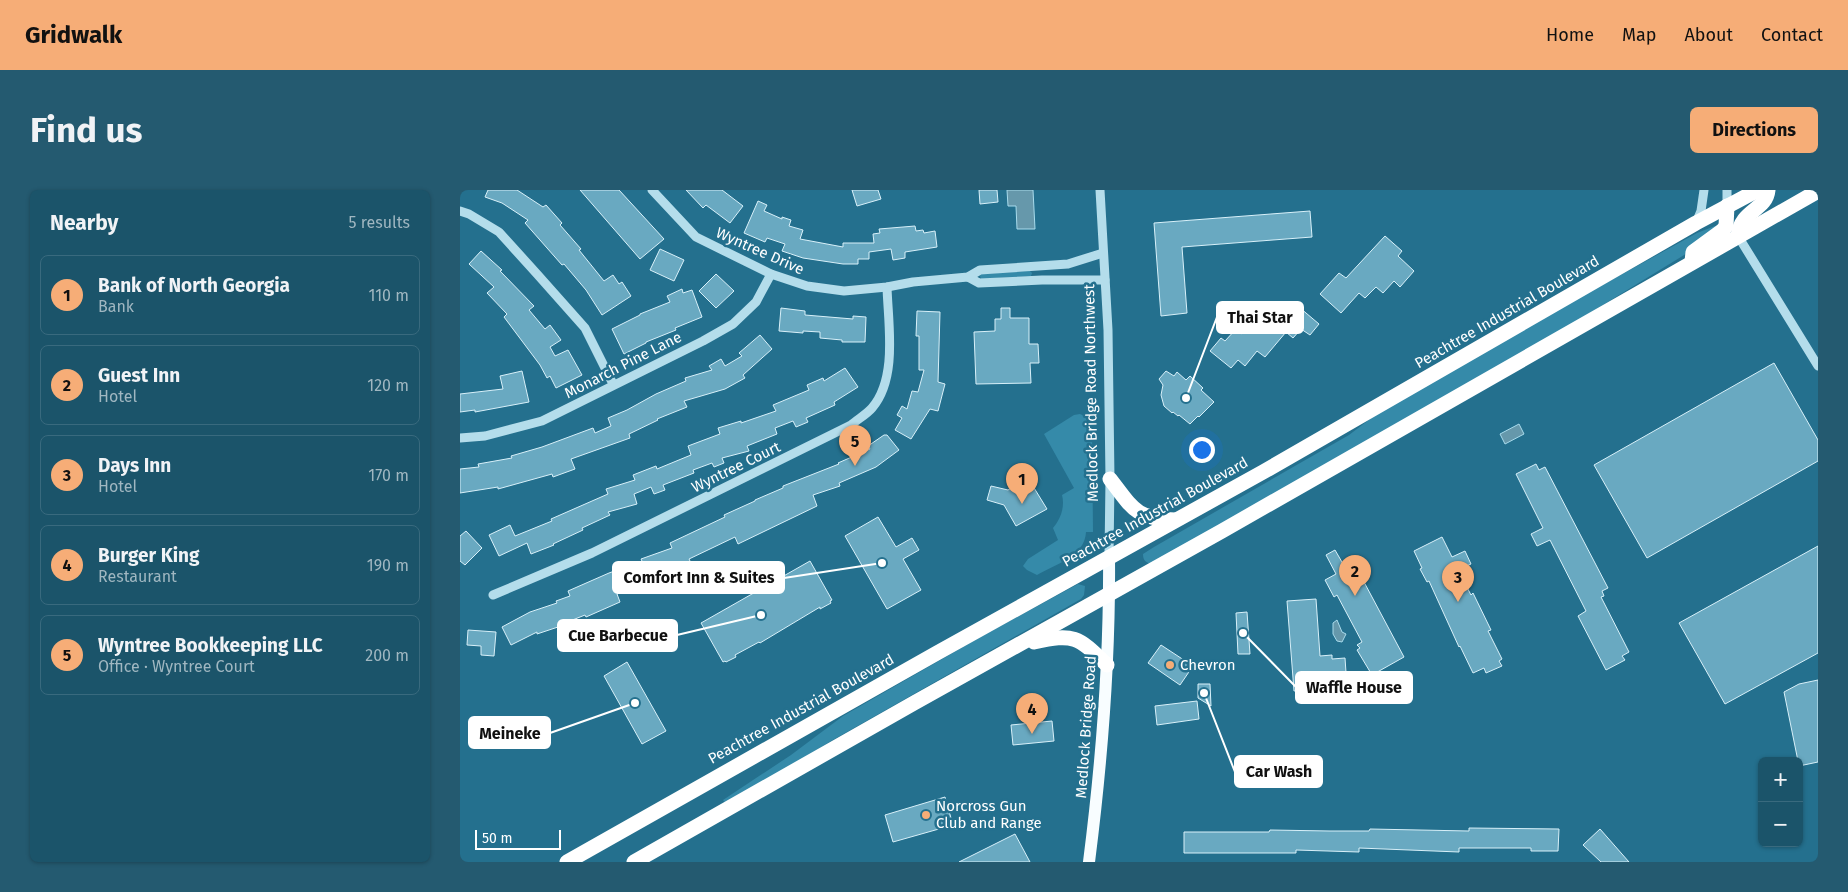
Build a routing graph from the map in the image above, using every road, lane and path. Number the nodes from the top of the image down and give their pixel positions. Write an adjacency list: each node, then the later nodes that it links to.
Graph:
1 (652, 190): 14 (street, Wyntree Drive)
2 (1100, 190): 12 (street, Medlock Bridge Road Northwest)
3 (1704, 190): 10 (street)
4 (1727, 190): 8 (street)
5 (1758, 190): 8 (highway, Peachtree Industrial Boulevard)
6 (1768, 190): 11 (highway)
7 (1818, 192): 11 (highway)
8 (1727, 206): 10 (highway, Peachtree Industrial Boulevard); 13 (highway)
9 (460, 211): 19 (street)
10 (1696, 223): 22 (highway, Peachtree Industrial Boulevard)
11 (1738, 236): 13 (highway); 18 (street)
12 (1103, 253): 15 (street, Wyntree Drive); 16 (street, Medlock Bridge Road Northwest)
13 (1692, 262): 24 (highway)
14 (771, 274): 17 (street, Wyntree Drive); 19 (street, Monarch Pine Lane)
15 (968, 277): 16 (street, Wyntree Drive); 17 (street, Wyntree Drive)
16 (1105, 280): 21 (street, Medlock Bridge Road Northwest)
17 (887, 287): 25 (street, Wyntree Court)
18 (1818, 366)
19 (613, 384): 20 (street, Monarch Pine Lane)
20 (460, 438)
21 (1110, 479): 22 (highway); 23 (street, Medlock Bridge Road Northwest)
22 (1176, 520): 23 (highway, Peachtree Industrial Boulevard)
23 (1110, 556): 24 (main road, Medlock Bridge Road Northwest); 28 (highway, Peachtree Industrial Boulevard)
24 (1110, 594): 26 (highway); 27 (main road, Medlock Bridge Road)
25 (493, 595)
26 (1018, 645): 27 (highway); 29 (highway)
27 (1107, 665): 30 (main road, Medlock Bridge Road)
28 (567, 862)
29 (634, 862)
30 (1089, 862)

